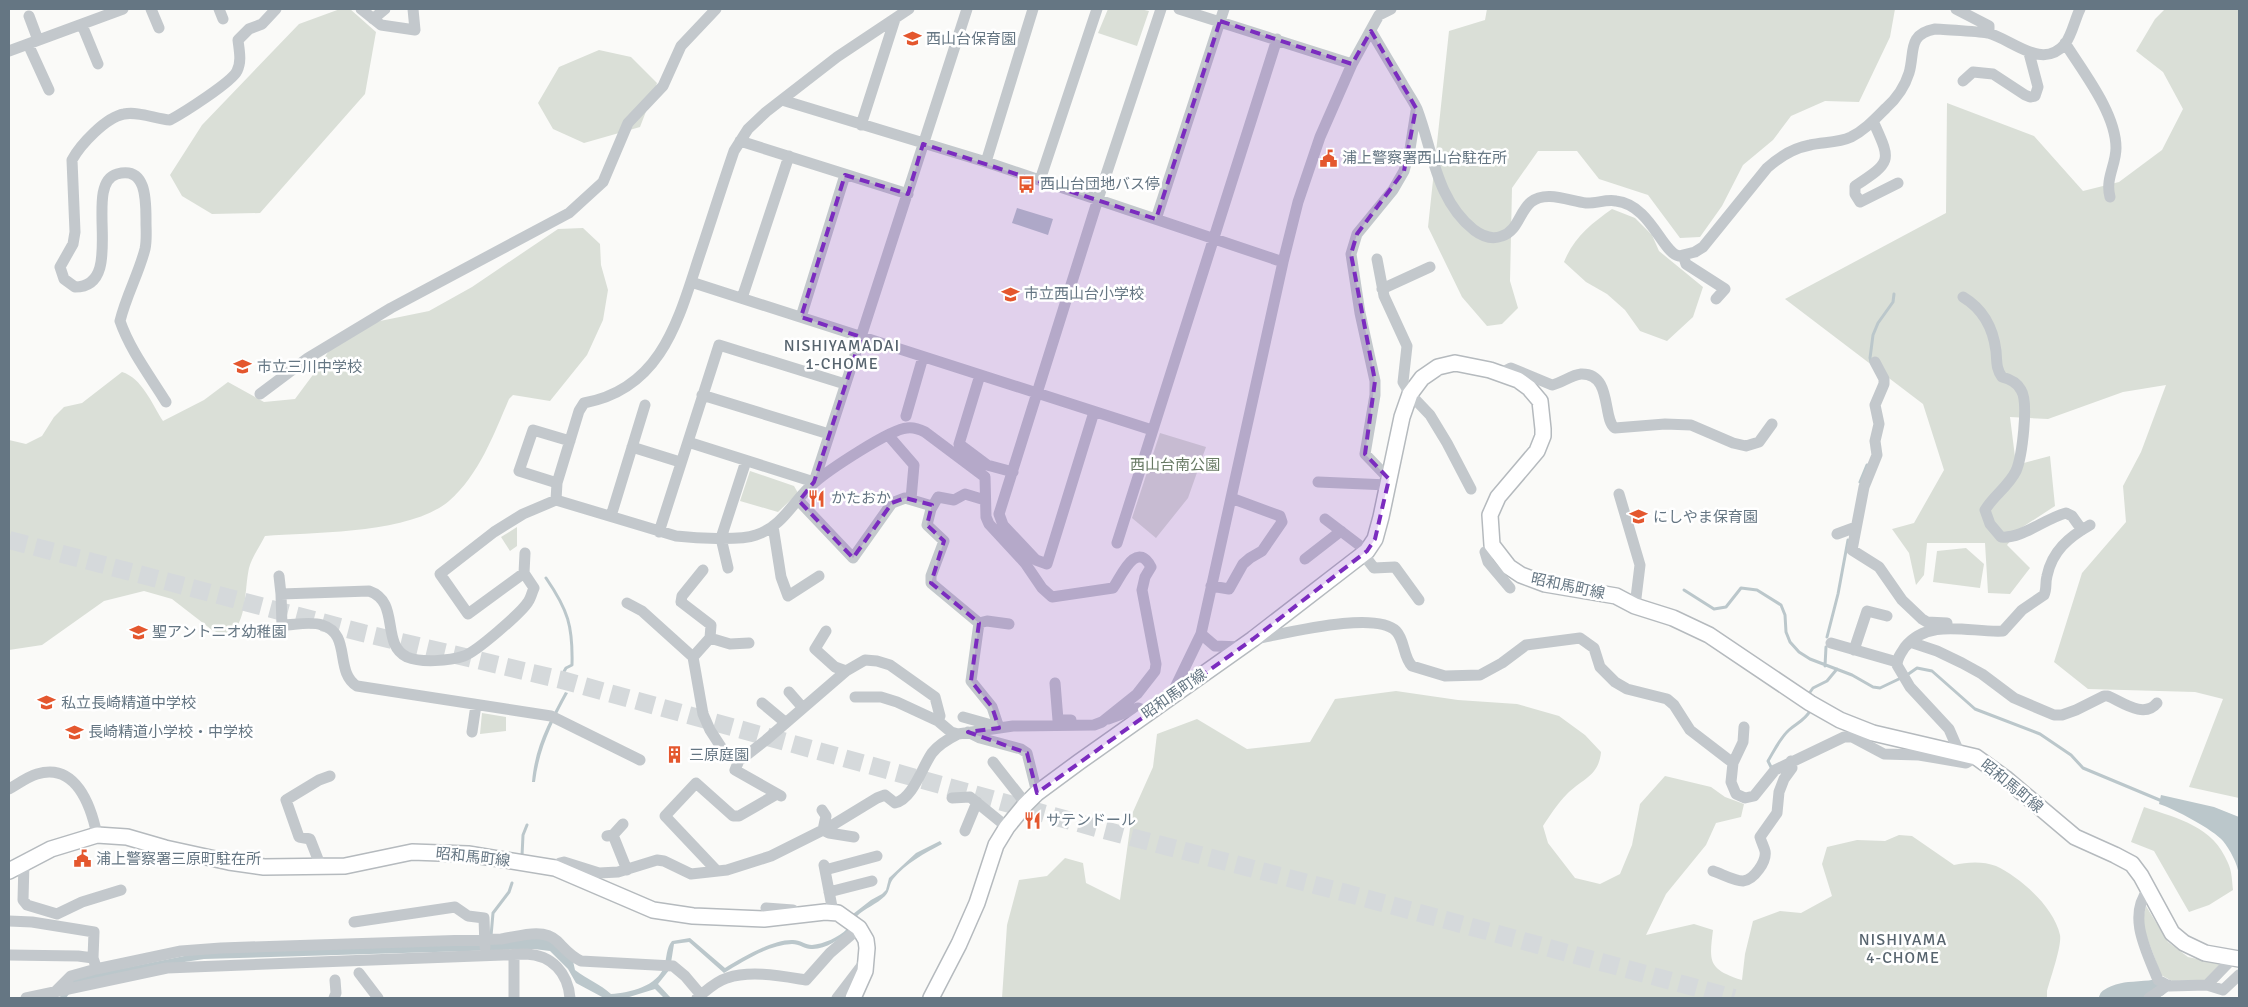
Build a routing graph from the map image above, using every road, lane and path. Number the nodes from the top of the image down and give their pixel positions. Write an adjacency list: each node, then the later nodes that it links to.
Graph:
1 (89, 9): 23 (street)
2 (123, 9): 23 (street)
3 (151, 9): 26 (street)
4 (276, 9): 74 (street)
5 (361, 9): 21 (street)
6 (386, 9): 21 (street)
7 (414, 9): 21 (street)
8 (716, 9): 71 (street)
9 (909, 9): 22 (street)
10 (966, 9): 43 (street)
11 (1033, 9): 45 (street)
12 (1097, 9): 47 (street)
13 (1161, 9): 51 (street)
14 (1179, 9): 24 (street)
15 (1224, 9): 24 (street)
16 (1392, 9): 19 (street)
17 (1956, 9): 28 (street)
18 (2080, 9): 31 (street)
19 (1379, 12): 27 (street)
20 (30, 16): 30 (street)
21 (374, 18)
22 (895, 19): 38 (street); 41 (street)
23 (94, 20): 25 (street)
24 (1220, 21): 29 (street); 52 (street)
25 (82, 25): 30 (street); 34 (street)
26 (159, 28)
27 (1371, 31): 35 (street); 39 (street)
28 (1989, 33): 33 (street); 40 (street)
29 (1276, 39): 35 (street); 53 (street)
30 (33, 42): 32 (street); 37 (street)
31 (2065, 43): 33 (street); 50 (street)
32 (9, 51)
33 (2029, 53): 36 (street)
34 (98, 64)
35 (1352, 64): 56 (street)
36 (1962, 81)
37 (49, 90)
38 (782, 100): 41 (street); 42 (street)
39 (1416, 108): 54 (street); 90 (street)
40 (1873, 121): 48 (street); 54 (street)
41 (861, 125): 43 (street)
42 (740, 141): 44 (street); 58 (street)
43 (923, 144): 45 (street); 49 (street)
44 (789, 156): 46 (street); 61 (street)
45 (986, 162): 47 (street)
46 (845, 175): 49 (street); 63 (street)
47 (1040, 180): 51 (street)
48 (1898, 183)
49 (908, 194): 64 (street)
50 (2110, 197)
51 (1098, 199): 52 (street); 70 (street)
52 (1156, 218): 53 (street)
53 (1215, 238): 56 (street); 79 (street)
54 (1684, 255): 62 (street)
55 (1377, 259): 59 (street)
56 (1284, 262): 94 (street)
57 (1430, 267): 59 (street)
58 (691, 282): 61 (street); 82 (street)
59 (1382, 289): 72 (street)
60 (1963, 297): 127 (street)
61 (742, 298): 63 (street)
62 (1716, 300)
63 (801, 317): 64 (street)
64 (861, 338): 65 (street); 69 (street)
65 (922, 358): 68 (street); 77 (street)
66 (1875, 362): 127 (street)
67 (1499, 374): 72 (main road, 昭和馬町線); 78 (street); 107 (main road, 昭和馬町線)
68 (980, 375): 70 (street); 87 (street)
69 (845, 384): 73 (street); 80 (street)
70 (1038, 393): 76 (street); 87 (street)
71 (260, 394)
72 (1410, 394): 90 (main road, 昭和馬町線); 92 (street)
73 (702, 395): 80 (street); 83 (street)
74 (166, 402)
75 (645, 405): 84 (street)
76 (1094, 412): 79 (street); 87 (street)
77 (906, 416)
78 (1772, 424)
79 (1152, 430): 106 (street)
80 (829, 434): 88 (street)
81 (888, 435): 88 (street); 95 (street); 97 (street)
82 (570, 441): 91 (street); 91 (street)
83 (688, 442): 85 (street); 86 (street)
84 (632, 447): 86 (street); 100 (street)
85 (746, 461): 88 (street); 105 (street)
86 (680, 462): 104 (street)
87 (1013, 472)
88 (814, 482): 98 (street)
89 (1318, 482): 90 (street)
90 (1388, 482): 109 (main road, 昭和馬町線)
91 (557, 483): 96 (street)
92 (1470, 489)
93 (1619, 494): 121 (street)
94 (1231, 498): 116 (street); 116 (street)
95 (911, 499): 98 (street); 99 (street)
96 (556, 500): 100 (street); 113 (street)
97 (985, 500): 99 (street); 150 (street)
98 (798, 501): 102 (street)
99 (932, 506): 124 (street)
100 (611, 516): 104 (street)
101 (1325, 519): 103 (street)
102 (773, 526): 105 (street); 115 (street)
103 (1341, 531): 109 (street); 110 (street)
104 (659, 532): 105 (street)
105 (721, 538): 111 (street)
106 (1117, 543)
107 (1493, 549): 117 (street); 121 (main road, 昭和馬町線)
108 (525, 553): 113 (street)
109 (1365, 553): 119 (street); 133 (main road, 昭和馬町線)
110 (1305, 559)
111 (728, 568)
112 (703, 570): 126 (street)
113 (524, 574): 118 (street)
114 (279, 576): 118 (street)
115 (819, 576)
116 (1211, 586): 129 (street)
117 (1510, 588)
118 (281, 594): 145 (street)
119 (1419, 600)
120 (628, 603): 136 (street)
121 (1635, 606): 157 (main road, 昭和馬町線)
122 (715, 613): 126 (street)
123 (1887, 616): 135 (street)
124 (979, 623): 125 (street); 154 (street)
125 (1009, 624)
126 (711, 625): 130 (street)
127 (1964, 628): 131 (street)
128 (826, 631): 137 (street)
129 (1201, 634): 133 (street); 141 (street)
130 (710, 638): 132 (street); 136 (street)
131 (1910, 642): 138 (street); 144 (street)
132 (749, 643)
133 (1247, 643): 141 (main road, 昭和馬町線); 163 (street)
134 (1831, 643): 135 (street)
135 (1854, 650): 138 (street)
136 (693, 656): 159 (street)
137 (846, 670): 146 (street); 149 (street)
138 (1901, 672): 157 (street)
139 (1055, 683): 152 (street)
140 (789, 692): 146 (street)
141 (1172, 694): 147 (main road, 昭和馬町線)
142 (855, 697): 149 (street)
143 (762, 703): 151 (street)
144 (2157, 703)
145 (476, 705): 155 (street); 160 (street)
146 (802, 708): 151 (street)
147 (1148, 712): 150 (street); 166 (main road, 昭和馬町線)
148 (963, 717): 154 (street)
149 (938, 721): 156 (street)
150 (1102, 722): 152 (street)
151 (786, 723): 159 (street)
152 (1076, 726): 154 (street)
153 (1744, 727): 163 (street)
154 (999, 728): 156 (street)
155 (472, 732)
156 (963, 733): 166 (street); 173 (street)
157 (1959, 752): 158 (main road, 昭和馬町線)
158 (1976, 757): 161 (street); 187 (main road, 昭和馬町線)
159 (740, 758): 183 (street)
160 (640, 760)
161 (1792, 761): 163 (street); 184 (street)
162 (993, 762): 169 (street)
163 (1732, 763)
164 (330, 776): 179 (street)
165 (9, 789): 175 (street)
166 (1038, 793): 169 (main road, 昭和馬町線)
167 (952, 798): 168 (street)
168 (977, 802): 172 (street); 174 (street)
169 (1026, 804): 172 (main road, 昭和馬町線)
170 (822, 810): 173 (street)
171 (623, 824): 181 (street)
172 (1007, 827): 218 (main road, 昭和馬町線)
173 (823, 830): 176 (street); 183 (street)
174 (965, 831)
175 (97, 835): 178 (main road, 昭和馬町線); 179 (main road, 昭和馬町線)
176 (854, 836)
177 (878, 856): 188 (street)
178 (24, 862): 182 (main road, 昭和馬町線); 186 (street)
179 (321, 867): 180 (main road, 昭和馬町線)
180 (555, 868): 181 (street); 191 (main road, 昭和馬町線)
181 (627, 870): 183 (street)
182 (9, 871)
183 (717, 871)
184 (1713, 871)
185 (872, 881): 188 (street)
186 (121, 890)
187 (2148, 890): 202 (main road, 昭和馬町線); 207 (street)
188 (829, 892): 190 (street)
189 (766, 908): 191 (street)
190 (834, 912): 191 (main road, 昭和馬町線); 194 (main road)
191 (798, 915)
192 (9, 921): 203 (street)
193 (354, 922): 195 (street)
194 (859, 928): 200 (main road); 210 (street)
195 (485, 940): 196 (street); 199 (street); 210 (street)
196 (354, 944): 201 (street); 203 (street)
197 (514, 954): 199 (street); 214 (street); 215 (street)
198 (9, 955): 203 (street)
199 (485, 956): 201 (street)
200 (868, 957): 216 (street); 217 (main road)
201 (354, 959): 209 (street)
202 (2236, 959): 208 (street)
203 (95, 964): 209 (street)
204 (359, 973): 213 (street)
205 (2239, 975): 208 (street)
206 (335, 980): 212 (street)
207 (2168, 985): 208 (street); 219 (street)
208 (2207, 985)
209 (68, 991): 211 (street)
210 (699, 997)
211 (26, 998)
212 (334, 998)
213 (378, 998)
214 (514, 998)
215 (570, 998)
216 (837, 998)
217 (853, 998)
218 (931, 998)
219 (2149, 998)

